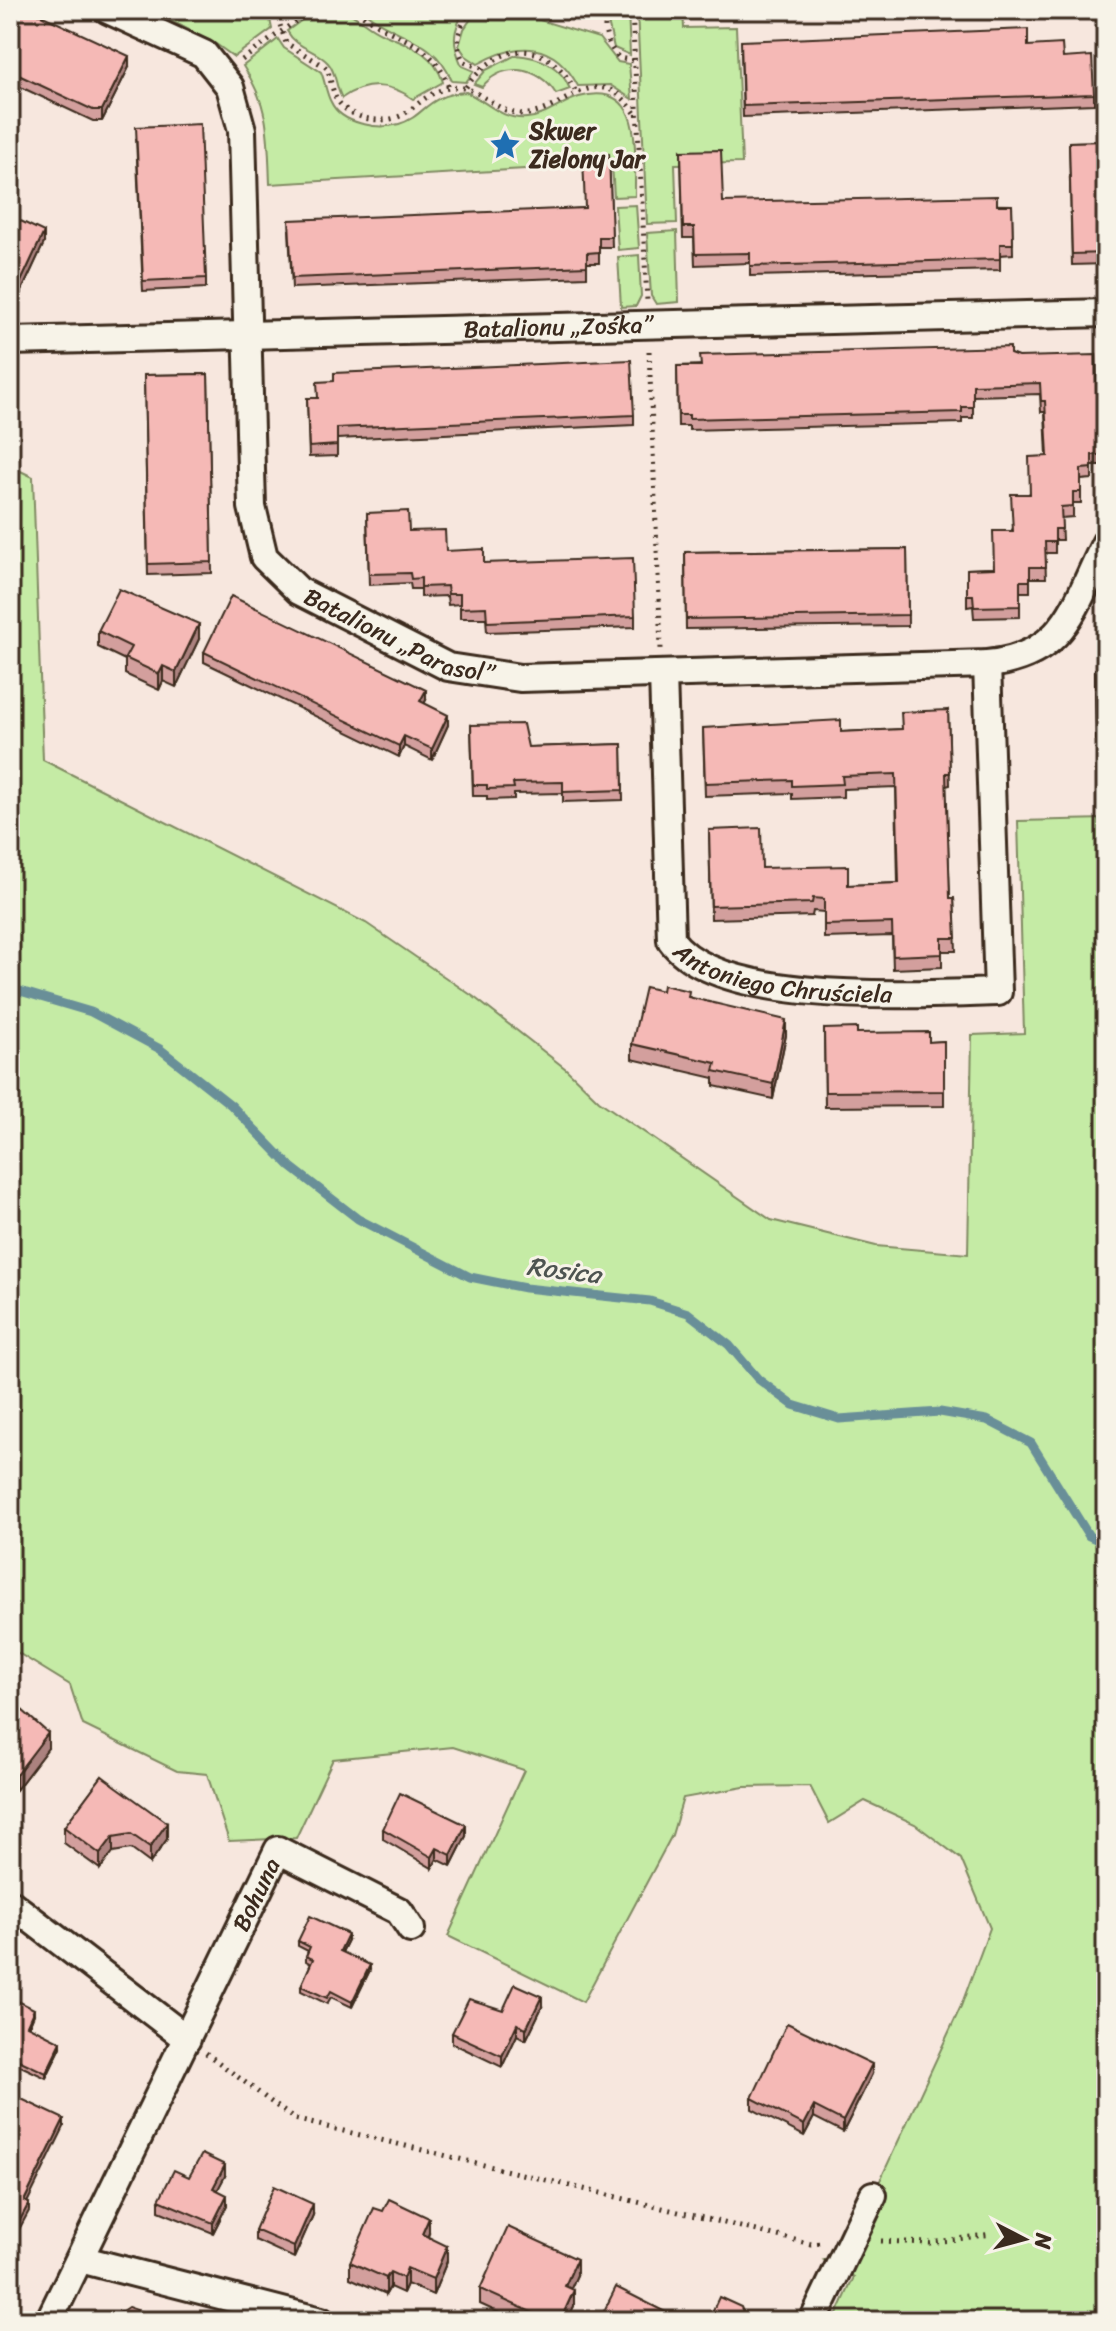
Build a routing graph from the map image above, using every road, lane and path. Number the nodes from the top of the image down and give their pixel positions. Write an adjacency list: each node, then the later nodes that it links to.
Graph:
1 (108, 10): 13 (street, Batalionu „Parasol”)
2 (275, 10): 10 (path)
3 (318, 10): 10 (path)
4 (357, 10): 15 (path)
5 (470, 10): 12 (path)
6 (557, 10): 9 (path)
7 (607, 10): 9 (path)
8 (632, 10): 11 (path)
9 (604, 23): 11 (path)
10 (280, 31): 13 (path); 15 (path)
11 (634, 61): 17 (path)
12 (481, 68): 14 (path); 16 (path)
13 (222, 76): 20 (street, Batalionu „Parasol”)
14 (466, 87): 15 (path); 16 (path)
15 (449, 88)
16 (576, 92): 17 (path)
17 (637, 116): 19 (path)
18 (1106, 313): 19 (street, Batalionu „Zośka”)
19 (648, 325): 20 (street, Batalionu „Zośka”); 24 (path)
20 (246, 336): 21 (street, Batalionu „Zośka”); 24 (street, Batalionu „Parasol”)
21 (10, 341)
22 (1106, 542): 23 (street, Batalionu „Parasol”)
23 (987, 664): 24 (street, Batalionu „Parasol”); 24 (street, Antoniego Chruściela)
24 (663, 674)
25 (10, 1903): 27 (street)
26 (411, 1929): 27 (street, Bohuna)
27 (187, 2039): 30 (path); 31 (street, Bohuna)
28 (873, 2195): 30 (street)
29 (991, 2234): 30 (path)
30 (852, 2240): 34 (street)
31 (80, 2259): 32 (street, Bohuna); 33 (street)
32 (49, 2321)
33 (321, 2321)
34 (813, 2321)

